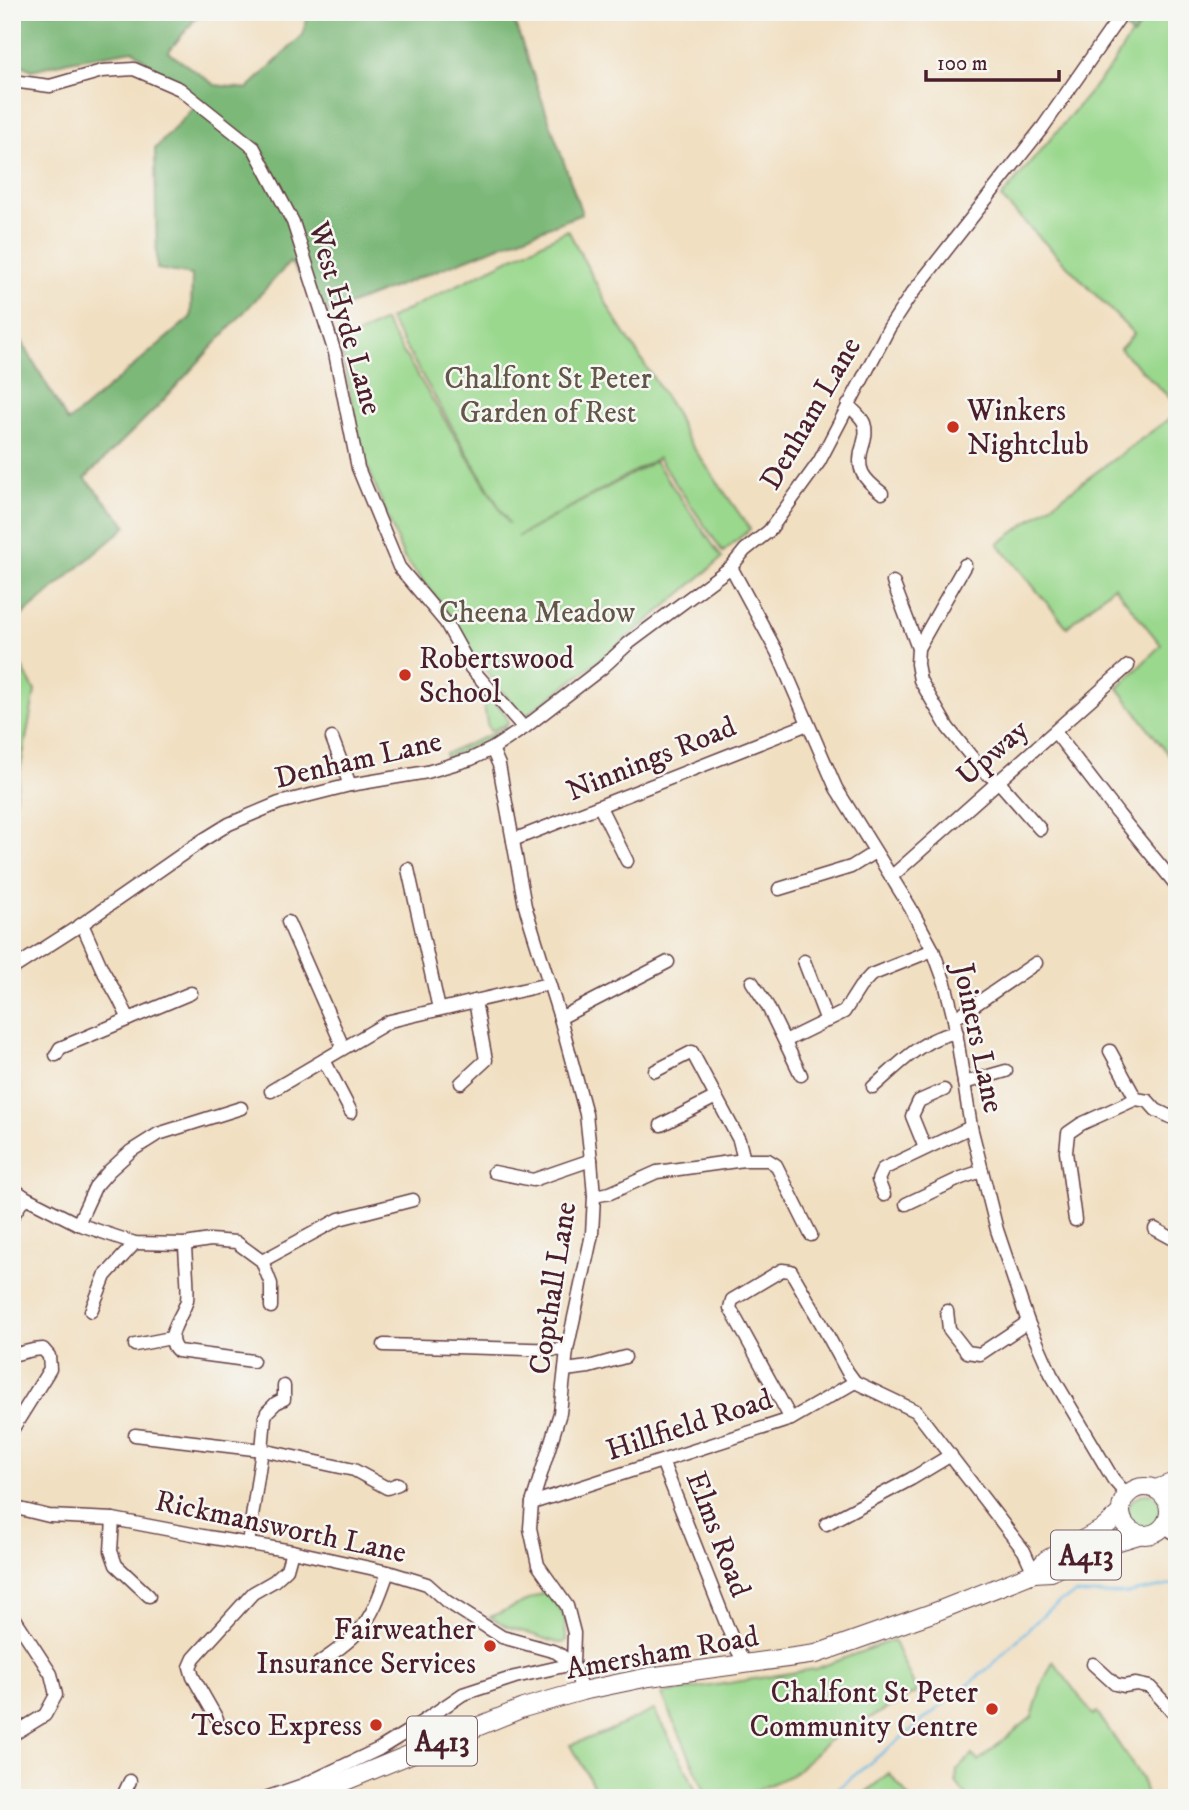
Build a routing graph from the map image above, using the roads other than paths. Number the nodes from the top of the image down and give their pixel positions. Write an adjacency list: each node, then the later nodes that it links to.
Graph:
1 (1123, 12): 3 (street, Denham Lane)
2 (12, 81): 11 (street, West Hyde Lane)
3 (848, 405): 4 (street); 6 (street, Denham Lane)
4 (882, 493)
5 (965, 565): 8 (street)
6 (731, 567): 10 (street, Joiners Lane); 11 (street, Denham Lane)
7 (893, 582): 8 (street)
8 (918, 648): 15 (street)
9 (1128, 666): 12 (street, Upway)
10 (808, 723): 17 (street, Ninnings Road); 20 (street, Joiners Lane)
11 (524, 728): 14 (street, Denham Lane)
12 (1055, 732): 15 (street, Upway); 24 (street)
13 (332, 738): 16 (street)
14 (492, 749): 16 (street, Denham Lane); 19 (street, Copthall Lane)
15 (998, 782): 18 (street); 23 (street, Upway)
16 (350, 785): 27 (street, Denham Lane)
17 (600, 807): 19 (street, Ninnings Road); 21 (street)
18 (1040, 829)
19 (513, 840): 34 (street, Copthall Lane)
20 (875, 852): 23 (street, Joiners Lane); 25 (street)
21 (627, 861)
22 (408, 869): 37 (street)
23 (891, 877): 28 (street, Joiners Lane)
24 (1177, 886)
25 (779, 889)
26 (288, 922): 44 (street)
27 (82, 924): 32 (street, Denham Lane); 40 (street)
28 (933, 950): 39 (street, Joiners Lane); 41 (street)
29 (804, 961): 41 (street)
30 (668, 962): 38 (street)
31 (1036, 963): 39 (street)
32 (12, 969)
33 (751, 982): 43 (street)
34 (548, 984): 36 (street); 38 (street, Copthall Lane)
35 (191, 993): 40 (street)
36 (475, 1001): 37 (street); 51 (street)
37 (439, 1009): 44 (street)
38 (560, 1018): 64 (street, Copthall Lane)
39 (954, 1019): 42 (street, Joiners Lane)
40 (129, 1020): 46 (street)
41 (827, 1021): 43 (street)
42 (957, 1034): 52 (street, Joiners Lane); 53 (street)
43 (785, 1041): 50 (street)
44 (343, 1047): 47 (street)
45 (1110, 1051): 57 (street)
46 (56, 1055)
47 (324, 1060): 55 (street); 59 (street)
48 (655, 1071): 56 (street)
49 (1006, 1071): 52 (street)
50 (801, 1075)
51 (461, 1083)
52 (964, 1083): 62 (street, Joiners Lane)
53 (873, 1087)
54 (944, 1090): 63 (street)
55 (271, 1091)
56 (716, 1097): 61 (street); 65 (street)
57 (1136, 1099): 60 (street); 75 (street)
58 (241, 1108): 76 (street)
59 (352, 1112)
60 (1177, 1120)
61 (662, 1125)
62 (971, 1127): 63 (street); 66 (street, Joiners Lane)
63 (925, 1148): 69 (street)
64 (591, 1160): 67 (street); 70 (street, Copthall Lane)
65 (744, 1160): 70 (street); 78 (street)
66 (982, 1171): 73 (street); 86 (street, Joiners Lane)
67 (494, 1172)
68 (12, 1188): 71 (street)
69 (884, 1195)
70 (594, 1196): 90 (street, Copthall Lane)
71 (25, 1197): 74 (street); 76 (street)
72 (413, 1200): 82 (street)
73 (906, 1204)
74 (12, 1217)
75 (1075, 1220)
76 (78, 1224): 80 (street)
77 (1155, 1229): 79 (street)
78 (811, 1235)
79 (1177, 1241)
80 (135, 1242): 81 (street); 84 (street)
81 (185, 1244): 82 (street); 87 (street)
82 (262, 1261): 83 (street)
83 (271, 1307)
84 (91, 1311)
85 (947, 1311): 86 (street)
86 (1028, 1322): 107 (street, Joiners Lane)
87 (171, 1338): 88 (street); 93 (street)
88 (135, 1345)
89 (384, 1345): 90 (street)
90 (567, 1350): 94 (street, Copthall Lane)
91 (12, 1355): 98 (street)
92 (625, 1357): 94 (street)
93 (254, 1361)
94 (565, 1370): 106 (street, Copthall Lane)
95 (855, 1382): 97 (street, Hillfield Road); 97 (street); 101 (street)
96 (284, 1386): 100 (street)
97 (791, 1419): 102 (street, Hillfield Road)
98 (12, 1430)
99 (135, 1435): 100 (street)
100 (262, 1450): 104 (street); 114 (street)
101 (951, 1455): 111 (street); 117 (street)
102 (662, 1461): 106 (street, Hillfield Road); 121 (street, Elms Road)
103 (1177, 1481): 105 (highway, A413)
104 (398, 1484)
105 (1156, 1489): 107 (highway, A413); 108 (highway, A413)
106 (532, 1503): 122 (street, Copthall Lane)
107 (1124, 1503): 113 (highway, A413); 117 (highway, Amersham Road / A413)
108 (1173, 1504): 112 (highway, A413)
109 (12, 1507): 110 (street, Rickmansworth Lane)
110 (113, 1519): 114 (street, Rickmansworth Lane); 118 (street)
111 (826, 1524)
112 (1170, 1531): 113 (highway, A413)
113 (1139, 1535): 117 (highway, Amersham Road / A413)
114 (248, 1544): 115 (street, Rickmansworth Lane)
115 (292, 1551): 116 (street, Rickmansworth Lane); 126 (street)
116 (388, 1572): 120 (street); 122 (street, Rickmansworth Lane)
117 (1034, 1573): 121 (highway, Amersham Road / A413)
118 (149, 1596)
119 (12, 1614): 127 (street)
120 (319, 1663)
121 (745, 1663): 124 (highway, Amersham Road / A413)
122 (573, 1664): 124 (street); 130 (street)
123 (1093, 1664): 125 (street)
124 (582, 1691): 131 (highway, Amersham Road / A413)
125 (1177, 1716)
126 (216, 1719)
127 (12, 1735)
128 (130, 1781): 129 (street)
129 (122, 1798)
130 (265, 1798)
131 (304, 1798)

